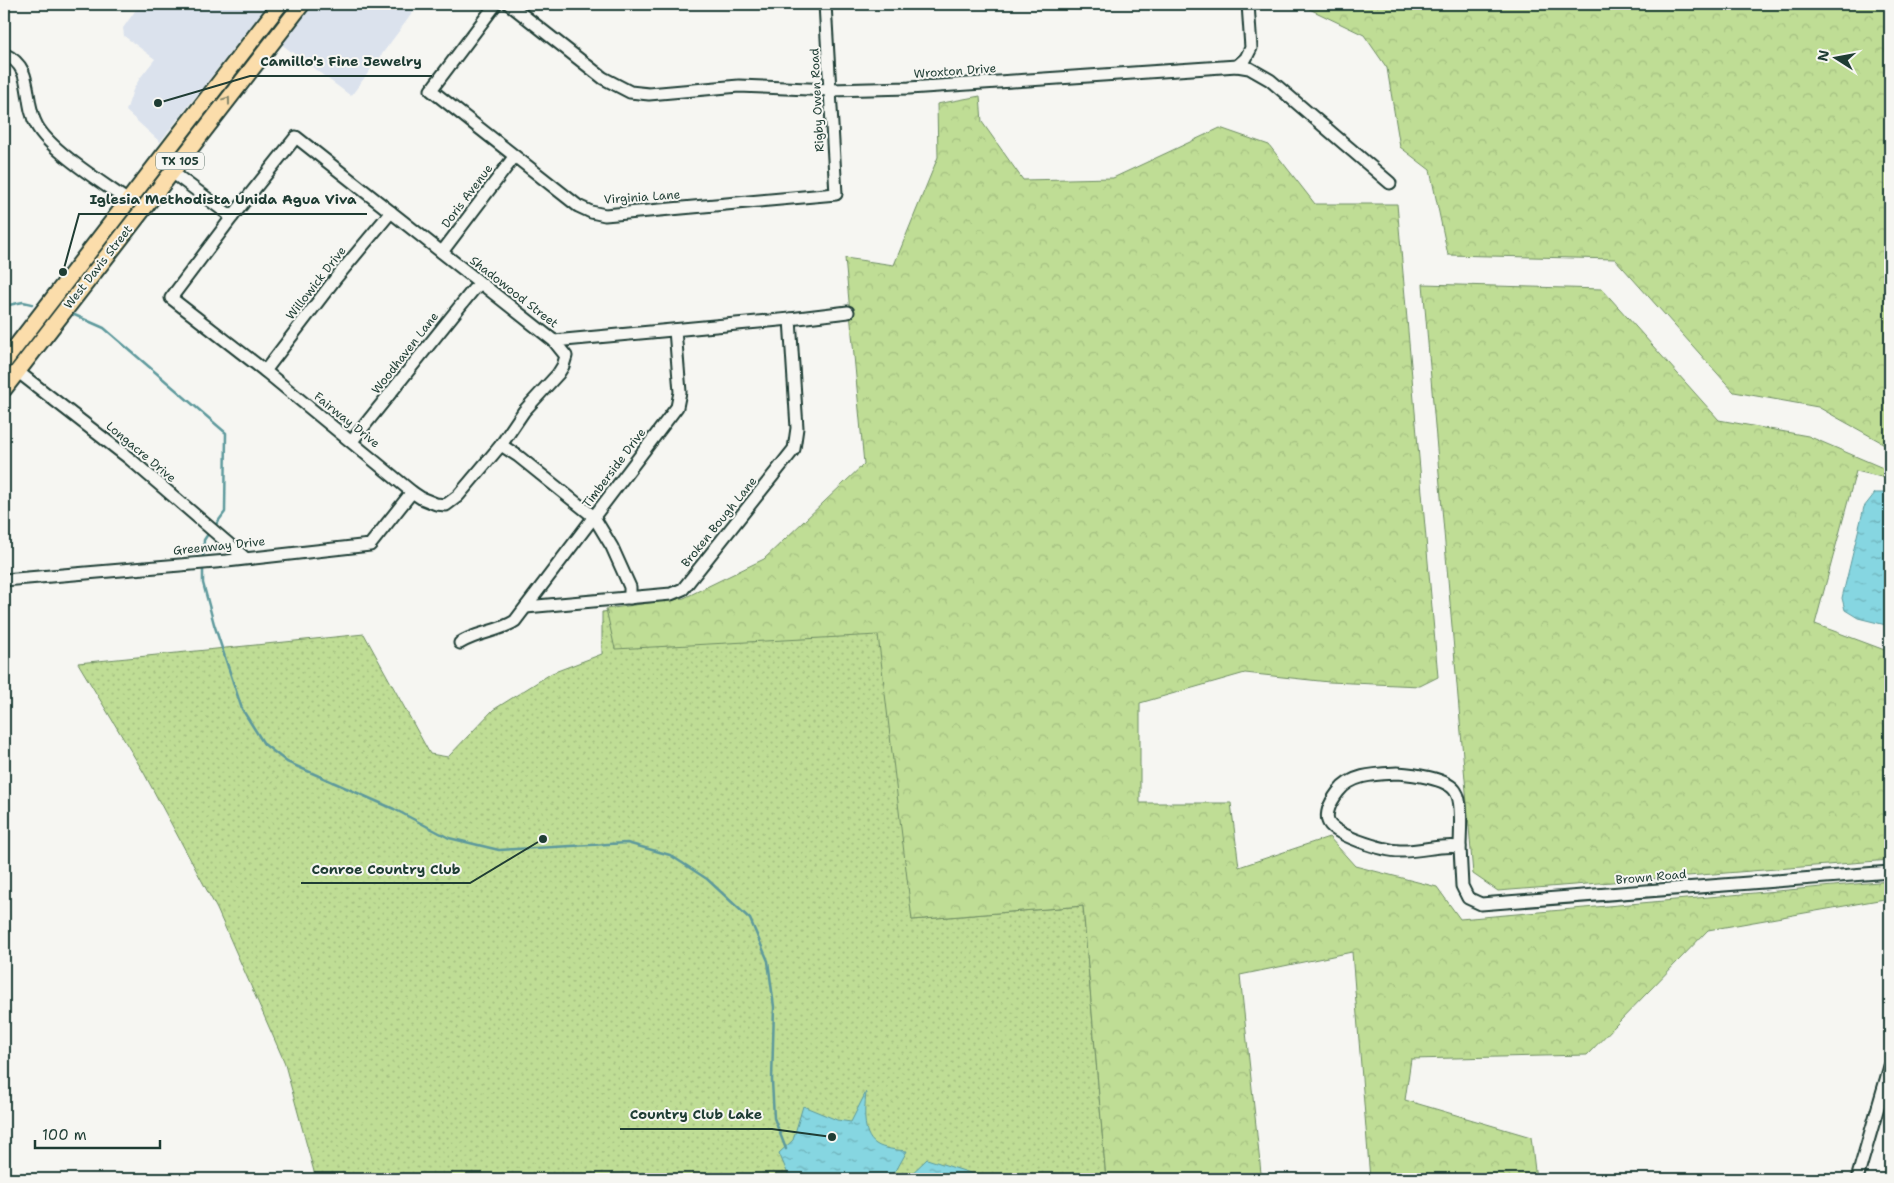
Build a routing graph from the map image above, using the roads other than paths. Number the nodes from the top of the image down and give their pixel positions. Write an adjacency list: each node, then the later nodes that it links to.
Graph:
1 (281, 4): 9 (main road); 11 (main road, West Davis Street / TX 105)
2 (302, 4): 9 (main road, West Davis Street / TX 105)
3 (496, 4): 12 (street, Virginia Lane)
4 (509, 4): 10 (street, Wroxton Drive)
5 (825, 4): 10 (street, Rigby Owen Road)
6 (1248, 4): 8 (street)
7 (4, 54): 16 (street)
8 (1237, 66): 10 (street, Wroxton Drive); 14 (street, Wroxton Drive)
9 (241, 81): 13 (main road, West Davis Street / TX 105, one-way to 9)
10 (830, 90): 15 (street, Rigby Owen Road)
11 (209, 97): 13 (main road); 16 (main road, West Davis Street / TX 105)
12 (514, 157): 15 (street, Virginia Lane); 19 (street, Doris Avenue)
13 (172, 172): 18 (street); 20 (main road, West Davis Street / TX 105)
14 (1390, 183)
15 (836, 194)
16 (128, 201): 20 (main road); 22 (main road, West Davis Street / TX 105)
17 (390, 212): 18 (street, Shadowood Street); 19 (street, Shadowood Street); 29 (street, Willowick Drive)
18 (232, 217): 29 (street, Fairway Drive)
19 (442, 252): 21 (street, Shadowood Street)
20 (89, 279): 28 (main road, West Davis Street / TX 105)
21 (480, 284): 26 (street, Shadowood Street); 31 (street, Woodhaven Lane)
22 (59, 291): 27 (main road, West Davis Street / TX 105); 28 (main road)
23 (848, 312): 24 (street, Shadowood Street)
24 (790, 319): 25 (street, Shadowood Street); 37 (street, Broken Bough Lane)
25 (675, 330): 26 (street, Shadowood Street); 34 (street, Timberside Drive)
26 (554, 340): 32 (street)
27 (4, 362)
28 (17, 371): 30 (main road, West Davis Street / TX 105); 35 (street, Longacre Drive)
29 (265, 371): 31 (street, Fairway Drive)
30 (4, 389)
31 (352, 442): 33 (street, Fairway Drive)
32 (500, 445): 33 (street, Fairway Drive); 34 (street)
33 (412, 492): 35 (street, Greenway Drive)
34 (594, 517): 37 (street); 38 (street, Timberside Drive)
35 (245, 558): 36 (street, Greenway Drive)
36 (4, 580)
37 (630, 598): 38 (street, Broken Bough Lane)
38 (526, 607): 39 (street, Timberside Drive)
39 (460, 643)
40 (1460, 847): 40 (street, Brown Road); 41 (street, Brown Road)
41 (1890, 872)
42 (1890, 1066): 43 (street)
43 (1857, 1179)

